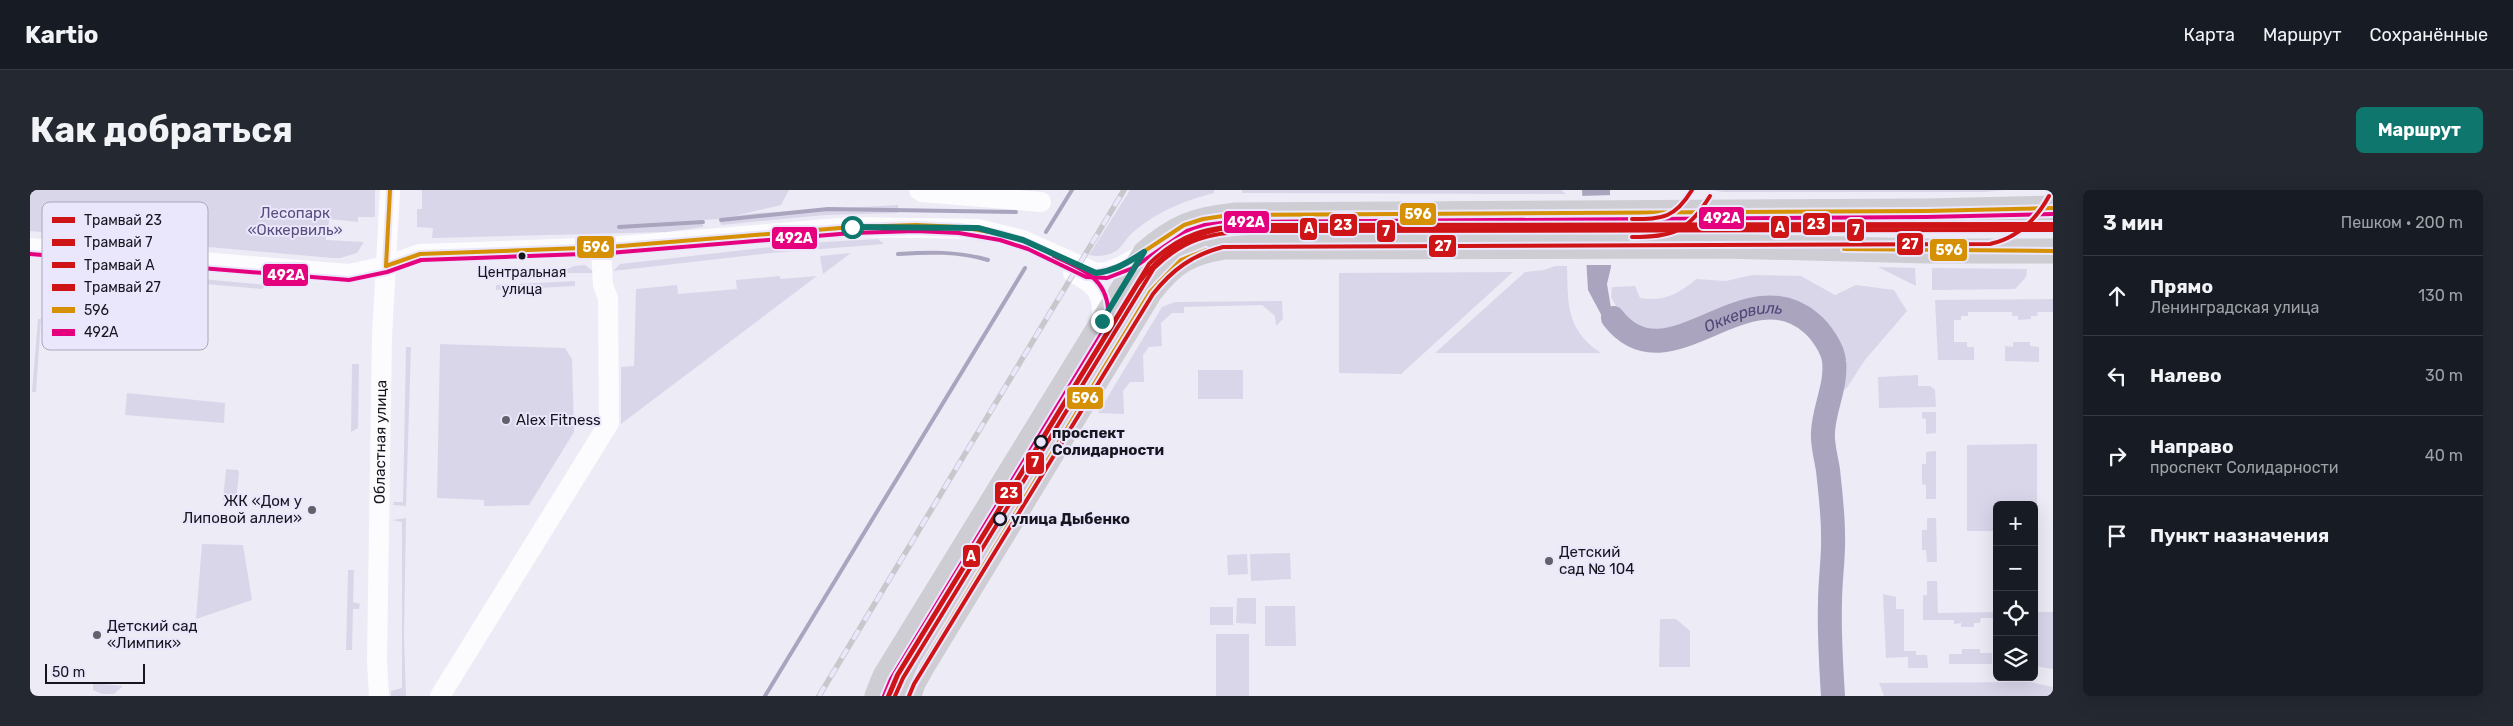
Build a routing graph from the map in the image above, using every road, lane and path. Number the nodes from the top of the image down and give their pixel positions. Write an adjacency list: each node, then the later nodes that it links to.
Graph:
1 (390, 190): 9 (street, Областная улица)
2 (919, 190): 3 (street)
3 (1041, 202)
4 (2053, 208): 6 (main road)
5 (2053, 251): 15 (main road)
6 (1144, 252): 10 (street); 11 (main road)
7 (601, 253): 9 (street); 10 (street); 13 (street)
8 (208, 263): 9 (street)
9 (386, 266): 12 (street, Областная улица)
10 (1092, 277): 11 (street)
11 (1102, 321): 14 (main road)
12 (379, 696)
13 (440, 696)
14 (877, 696)
15 (909, 696)

